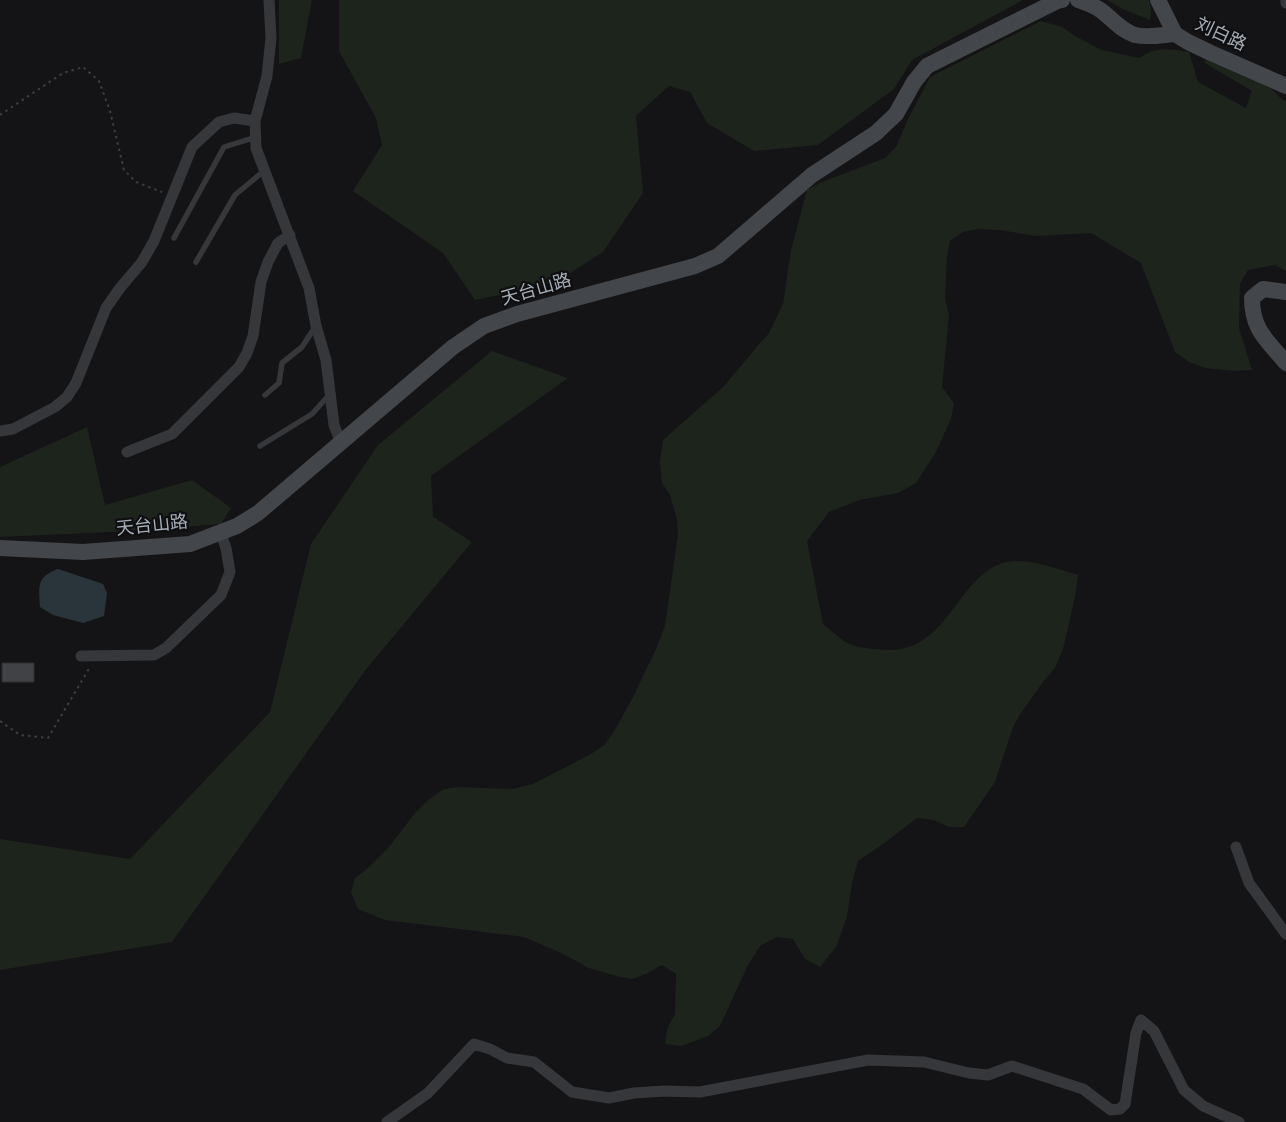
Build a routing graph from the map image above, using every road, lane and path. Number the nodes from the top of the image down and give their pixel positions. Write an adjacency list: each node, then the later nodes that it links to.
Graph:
1 (269, 0): 8 (street)
2 (1062, 0): 21 (street, 天台山路)
3 (1078, 0): 5 (street)
4 (1158, 0): 5 (street, 刘白路)
5 (1175, 34): 6 (street, 刘白路)
6 (1286, 86)
7 (0, 115): 11 (path)
8 (255, 121): 9 (street); 11 (street)
9 (256, 137): 10 (street); 13 (lane)
10 (265, 170): 12 (street); 14 (lane)
11 (171, 196): 20 (street)
12 (290, 235): 16 (street); 23 (street)
13 (174, 238)
14 (196, 262)
15 (1286, 292): 17 (street)
16 (316, 326): 18 (street); 19 (lane)
17 (1286, 363)
18 (330, 394): 21 (street); 22 (lane)
19 (265, 395)
20 (0, 431)
21 (342, 443): 24 (street, 天台山路)
22 (260, 446)
23 (127, 452)
24 (220, 531): 25 (street, 天台山路); 27 (street)
25 (0, 548)
26 (81, 656): 27 (street)
27 (96, 656): 28 (path)
28 (0, 721)
29 (1236, 847): 30 (street)
30 (1286, 934)
31 (387, 1122): 32 (street)
32 (1239, 1122)

